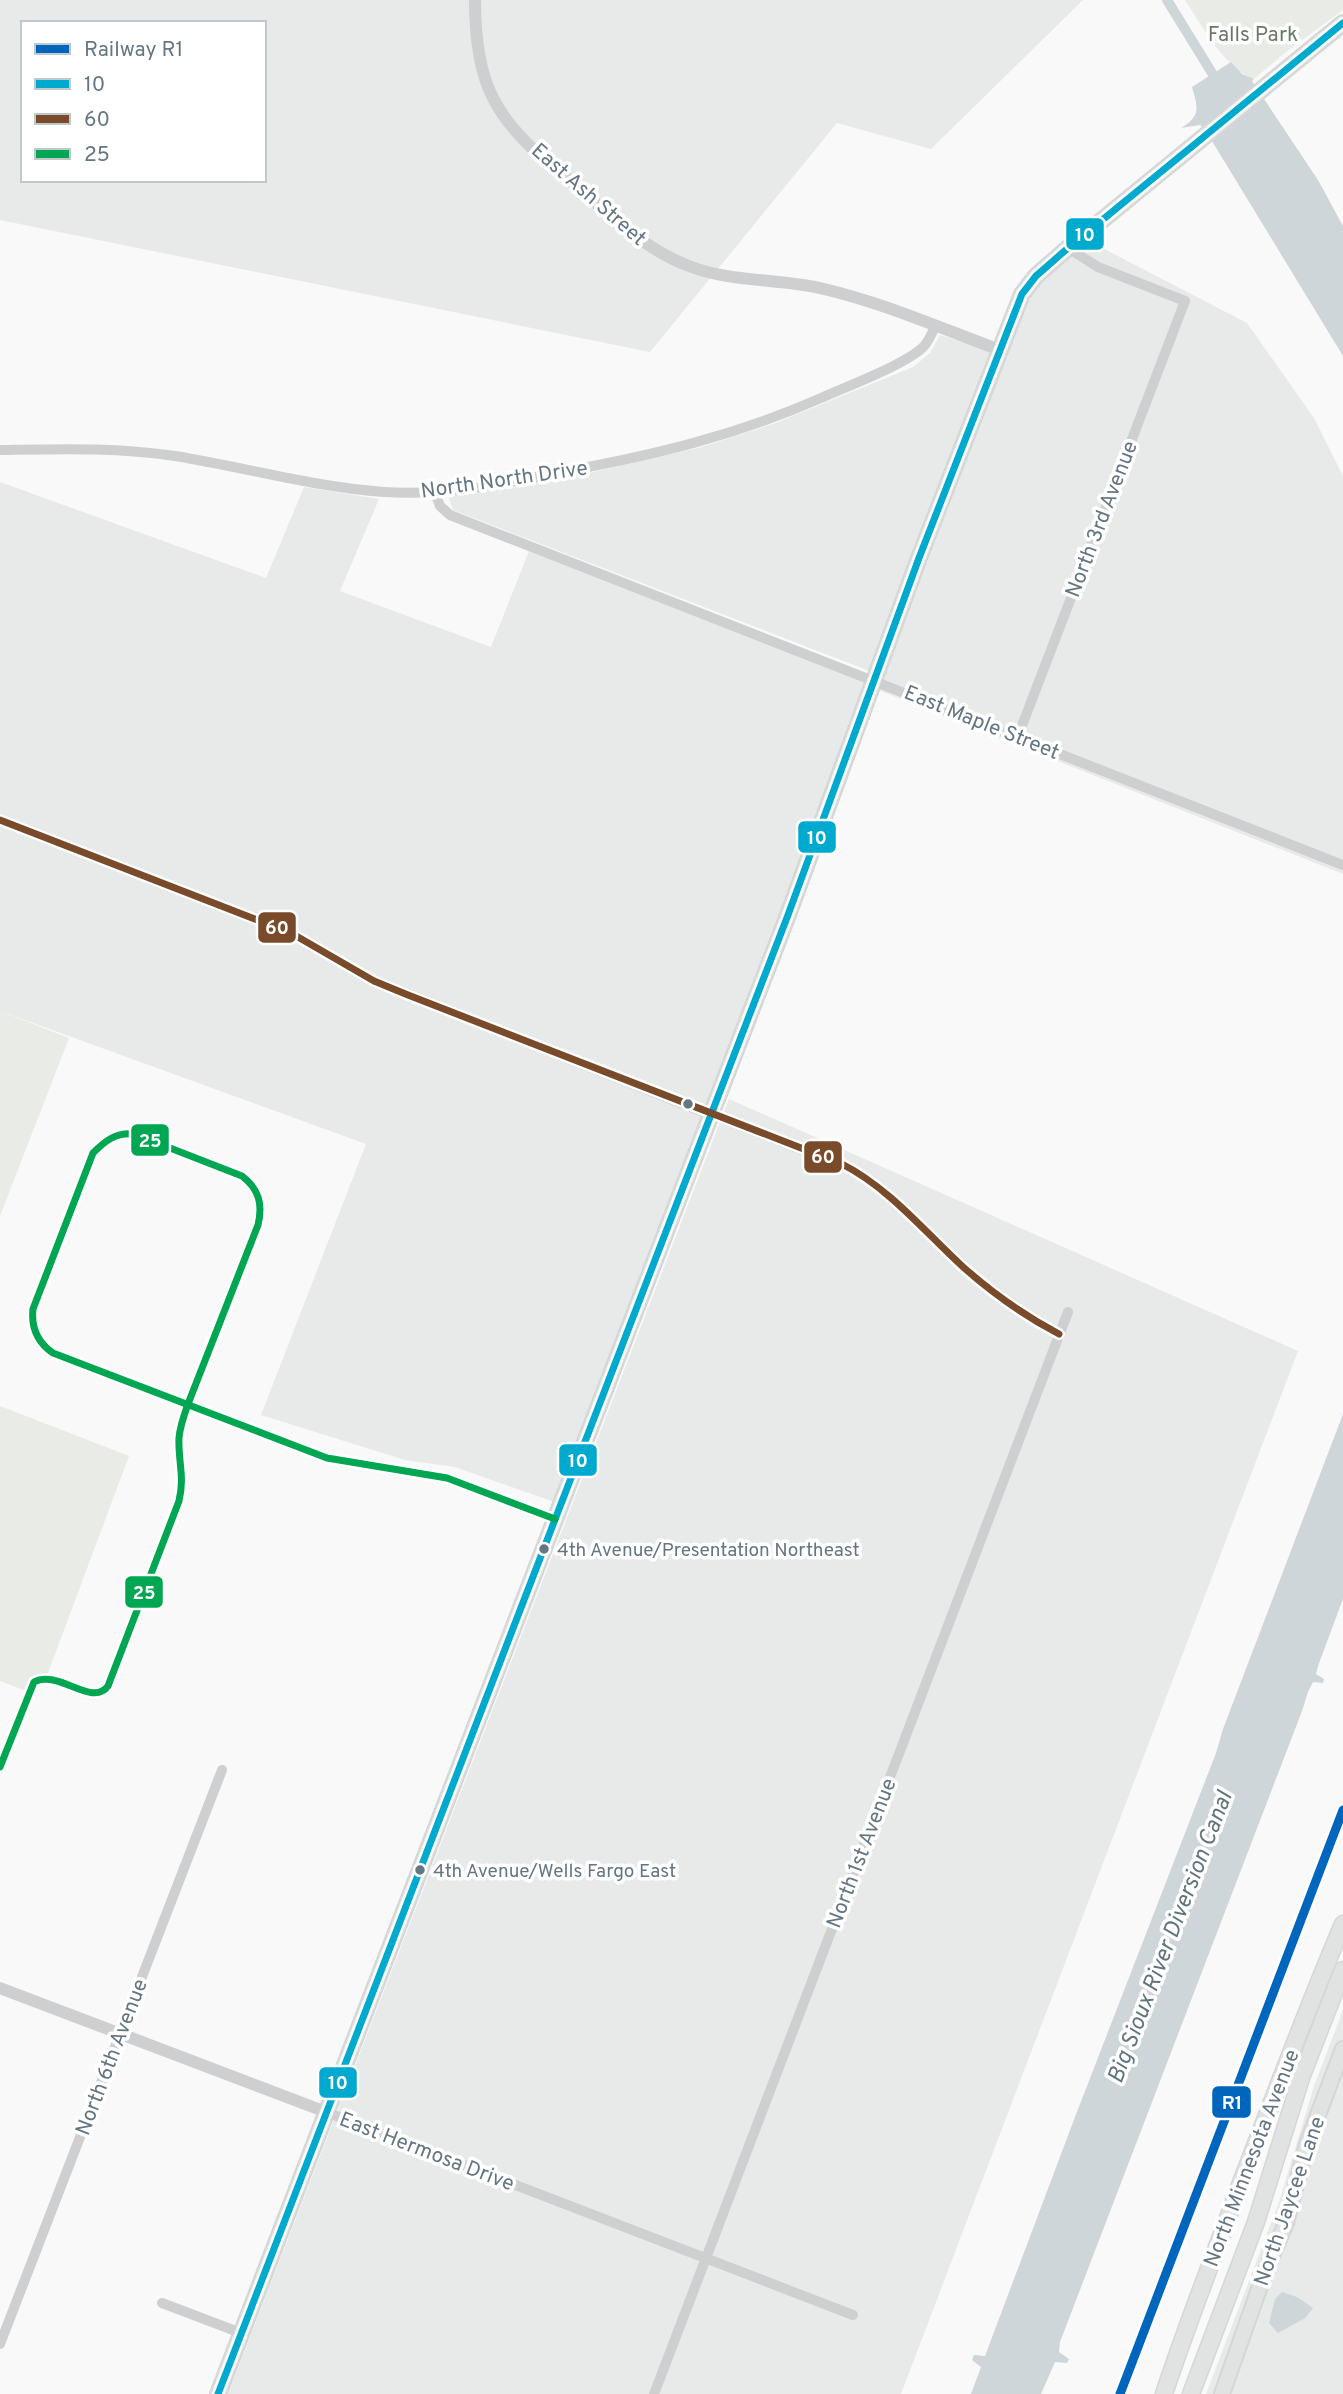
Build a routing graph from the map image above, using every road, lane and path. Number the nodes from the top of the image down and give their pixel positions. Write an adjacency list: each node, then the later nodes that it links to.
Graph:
1 (475, 0): 4 (street, East Ash Street)
2 (1343, 23): 3 (main road)
3 (1068, 248): 5 (main road); 9 (street, North 3rd Avenue)
4 (935, 327): 5 (street, East Ash Street); 7 (street, North North Drive)
5 (1000, 350): 8 (main road)
6 (0, 450): 7 (street, North North Drive)
7 (435, 493): 8 (street, East Maple Street)
8 (875, 679): 9 (street, East Maple Street); 12 (main road)
9 (1018, 736): 11 (street, East Maple Street)
10 (0, 820): 12 (street)
11 (1343, 864)
12 (711, 1114): 14 (street); 16 (main road)
13 (1068, 1312): 14 (street, North 1st Avenue)
14 (1059, 1334): 25 (street, North 1st Avenue)
15 (188, 1404): 15 (street); 16 (street); 17 (street)
16 (555, 1519): 24 (main road)
17 (0, 1767)
18 (222, 1770): 22 (street, North 6th Avenue)
19 (1343, 1924): 32 (main road, North Minnesota Avenue)
20 (1343, 1970): 33 (main road, North Minnesota Avenue)
21 (0, 1988): 22 (street, East Hermosa Drive)
22 (120, 2034): 24 (street, East Hermosa Drive); 29 (street, North 6th Avenue)
23 (1343, 2049): 34 (main road, North Jaycee Lane)
24 (326, 2112): 25 (street, East Hermosa Drive); 28 (main road)
25 (706, 2259): 27 (street, East Hermosa Drive); 31 (street, North 1st Avenue)
26 (162, 2303): 28 (street)
27 (853, 2315)
28 (241, 2333): 30 (main road)
29 (0, 2344)
30 (218, 2394)
31 (654, 2394)
32 (1164, 2394)
33 (1191, 2394)
34 (1222, 2394)

